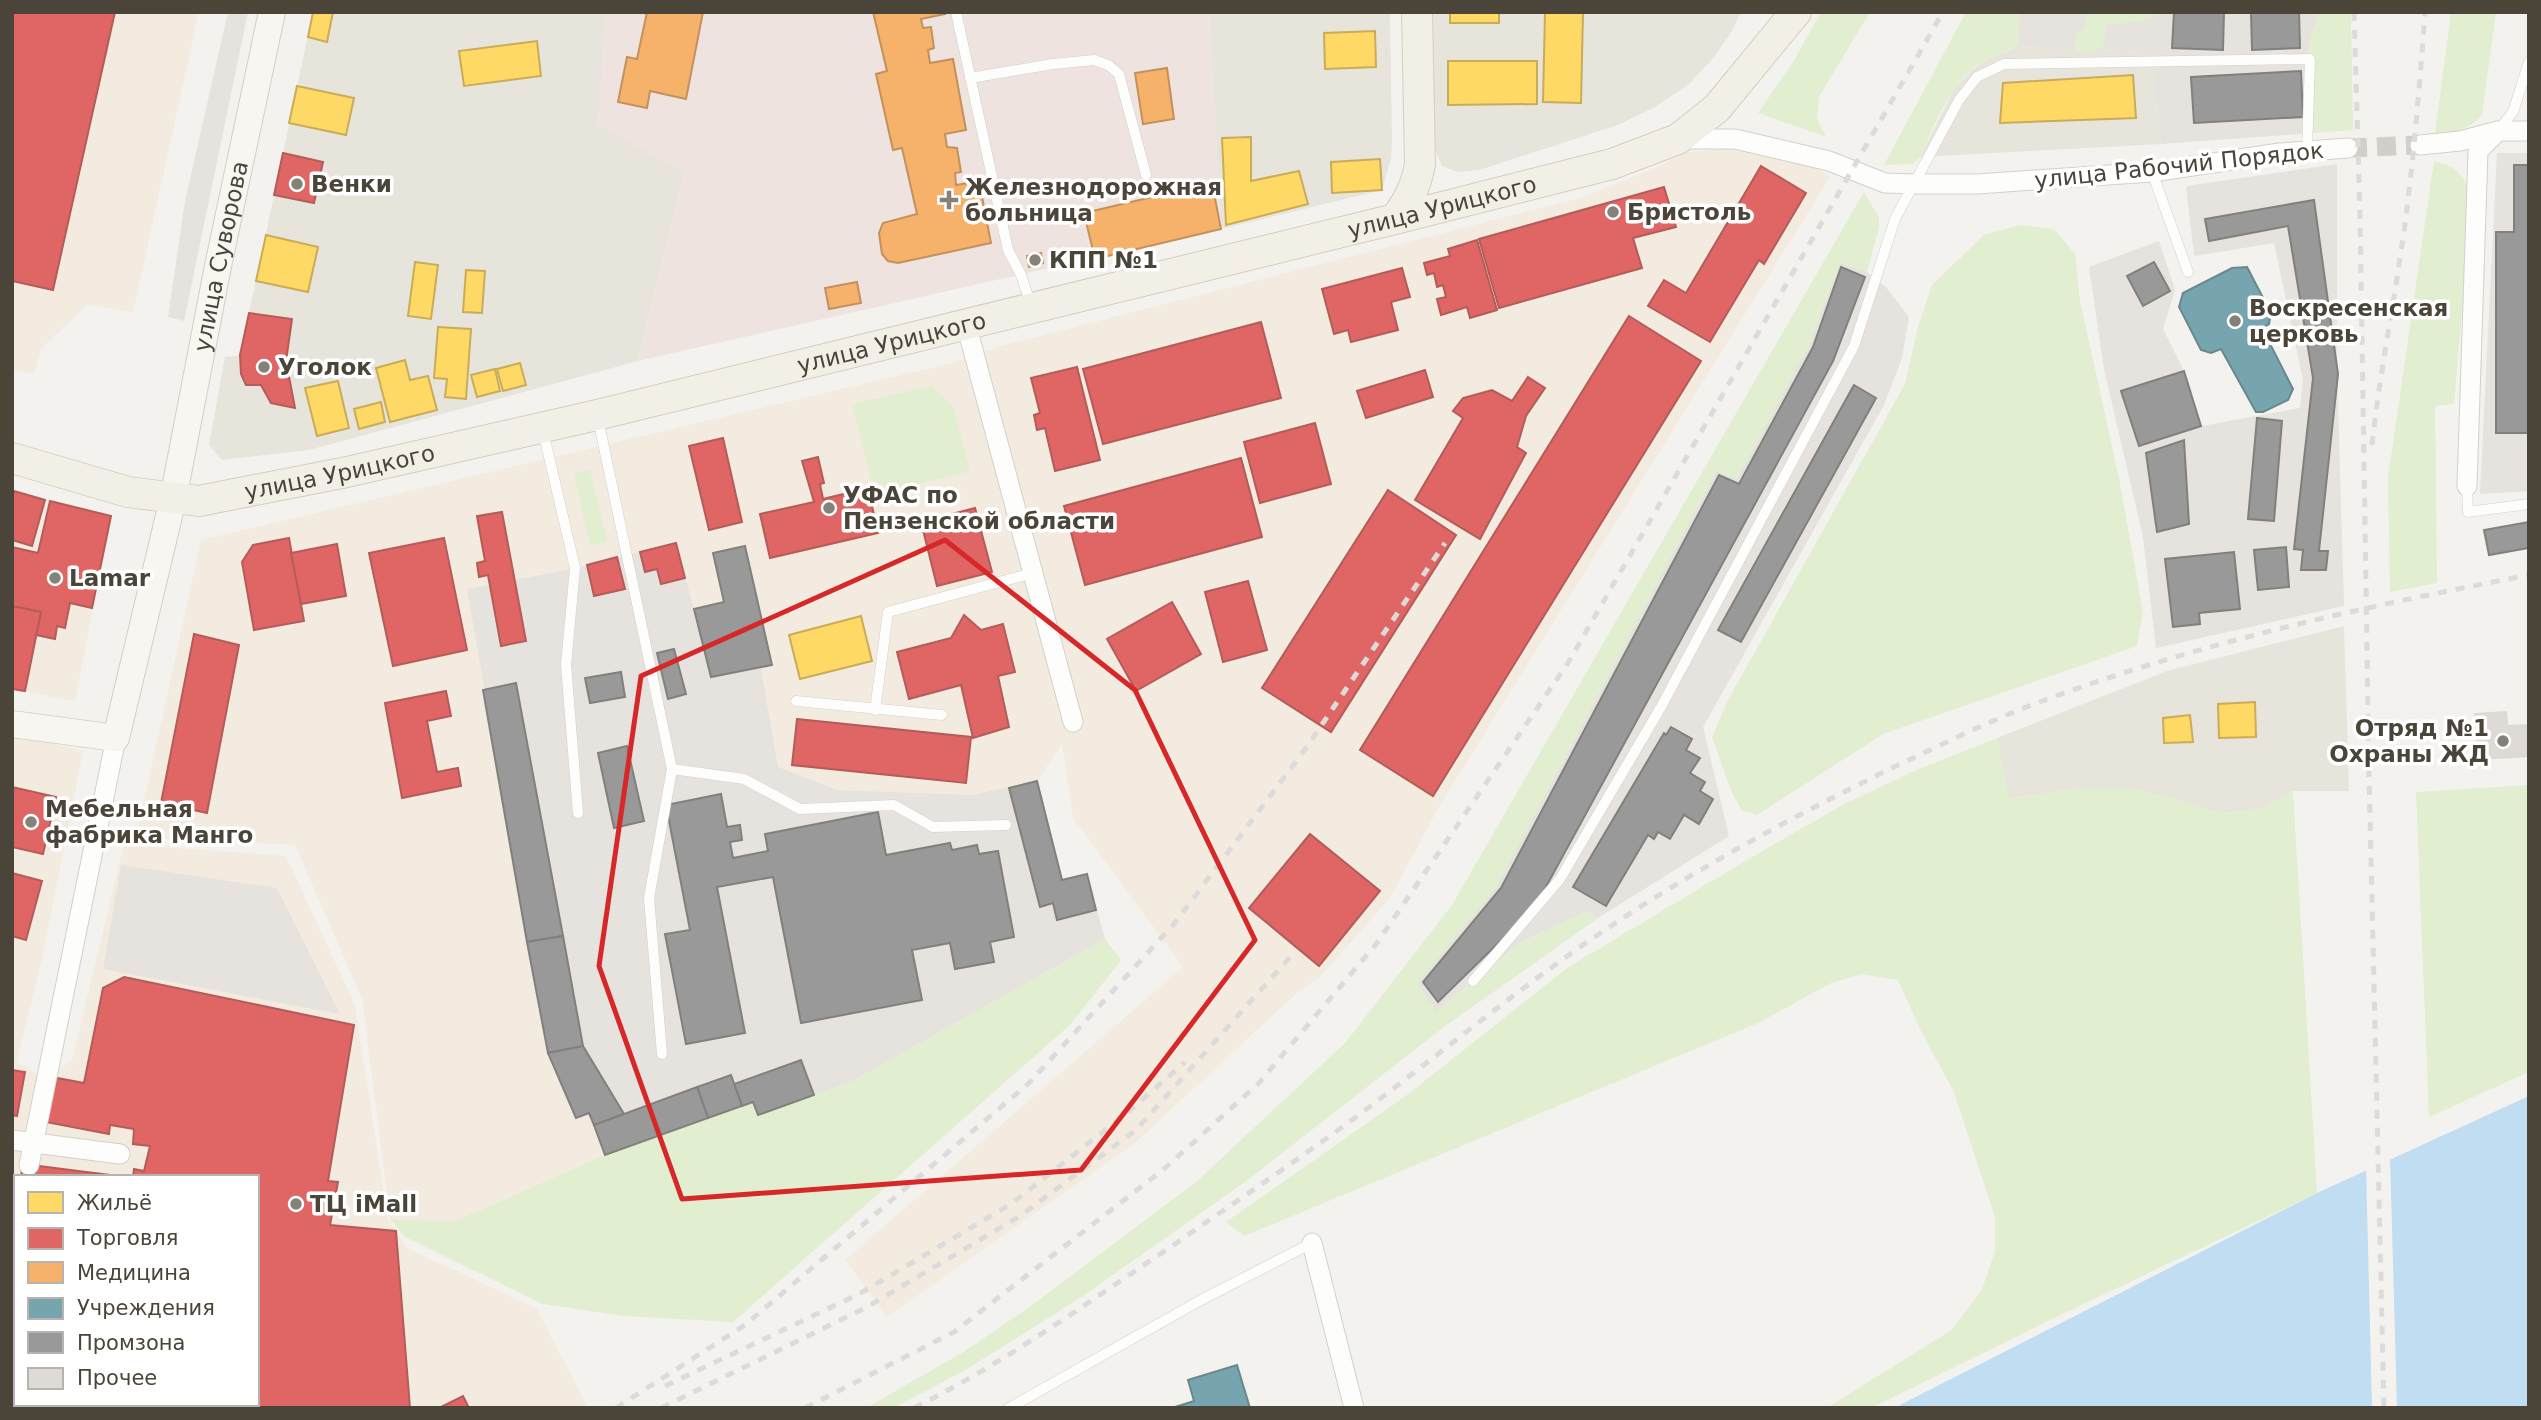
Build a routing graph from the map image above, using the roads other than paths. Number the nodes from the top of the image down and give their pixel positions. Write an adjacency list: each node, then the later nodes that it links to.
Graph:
1 (272, 12): 28 (main road, улица Суворова)
2 (956, 12): 8 (lane)
3 (1417, 12): 15 (main road)
4 (1768, 12): 7 (main road)
5 (1796, 12): 7 (main road)
6 (2529, 62): 9 (lane)
7 (1742, 75): 11 (main road, улица Урицкого)
8 (970, 78): 17 (lane); 22 (lane)
9 (2498, 131): 10 (street); 12 (street); 27 (street)
10 (2529, 131)
11 (1678, 139): 18 (street, улица Рабочий Порядок); 19 (main road, улица Урицкого)
12 (2420, 145)
13 (2348, 148): 14 (street, улица Рабочий Порядок)
14 (2307, 150): 16 (street, улица Рабочий Порядок); 18 (lane)
15 (1420, 163): 19 (main road); 20 (main road)
16 (2152, 172): 18 (street, улица Рабочий Порядок); 21 (lane)
17 (1146, 175)
18 (1913, 184): 40 (lane)
19 (1470, 200): 20 (main road, улица Урицкого)
20 (1395, 219): 22 (main road, улица Урицкого)
21 (2188, 272)
22 (1032, 308): 23 (main road, улица Урицкого)
23 (966, 324): 24 (main road, улица Урицкого); 30 (street)
24 (597, 415): 25 (main road, улица Урицкого); 37 (lane)
25 (542, 427): 28 (main road, улица Урицкого); 38 (lane)
26 (12, 458): 28 (main road, улица Урицкого)
27 (2466, 486): 29 (lane)
28 (173, 499): 36 (main road, улица Суворова)
29 (2529, 504)
30 (1033, 573): 32 (lane); 34 (street)
31 (796, 701): 32 (lane)
32 (875, 710): 33 (lane)
33 (942, 715)
34 (1073, 722)
35 (12, 724): 36 (main road)
36 (116, 738): 43 (street)
37 (672, 769): 39 (lane); 41 (lane)
38 (578, 813)
39 (1006, 825)
40 (1473, 981)
41 (662, 1054)
42 (12, 1140): 43 (street)
43 (34, 1143): 44 (street); 45 (street)
44 (120, 1154)
45 (29, 1165)
46 (1312, 1243): 47 (lane); 48 (street)
47 (1009, 1408)
48 (1354, 1408)

